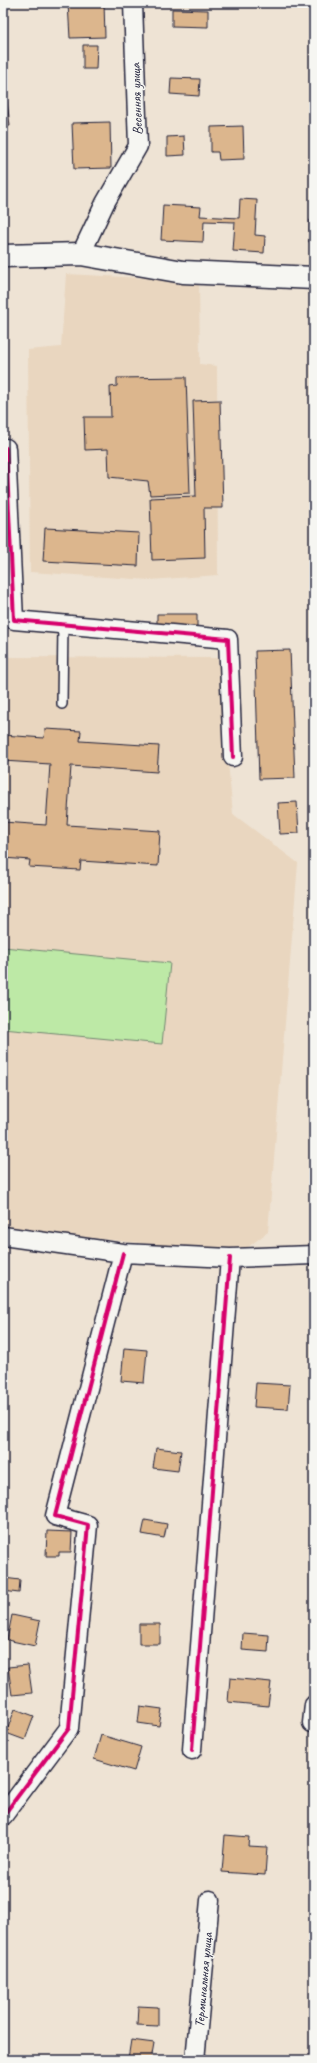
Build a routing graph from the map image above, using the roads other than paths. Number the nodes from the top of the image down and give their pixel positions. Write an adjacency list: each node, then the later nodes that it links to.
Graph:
1 (133, 3): 2 (street, Весенняя улица)
2 (81, 254): 3 (street); 4 (street)
3 (3, 256)
4 (314, 278)
5 (3, 448): 6 (street)
6 (9, 619): 7 (street)
7 (63, 624): 8 (lane); 9 (street)
8 (62, 704)
9 (234, 757)
10 (3, 1236): 11 (street)
11 (123, 1253): 13 (street); 15 (street)
12 (314, 1255): 13 (street)
13 (230, 1258): 14 (street)
14 (192, 1750)
15 (3, 1816)
16 (210, 1900): 17 (street, Терминальная улица)
17 (195, 2060)

